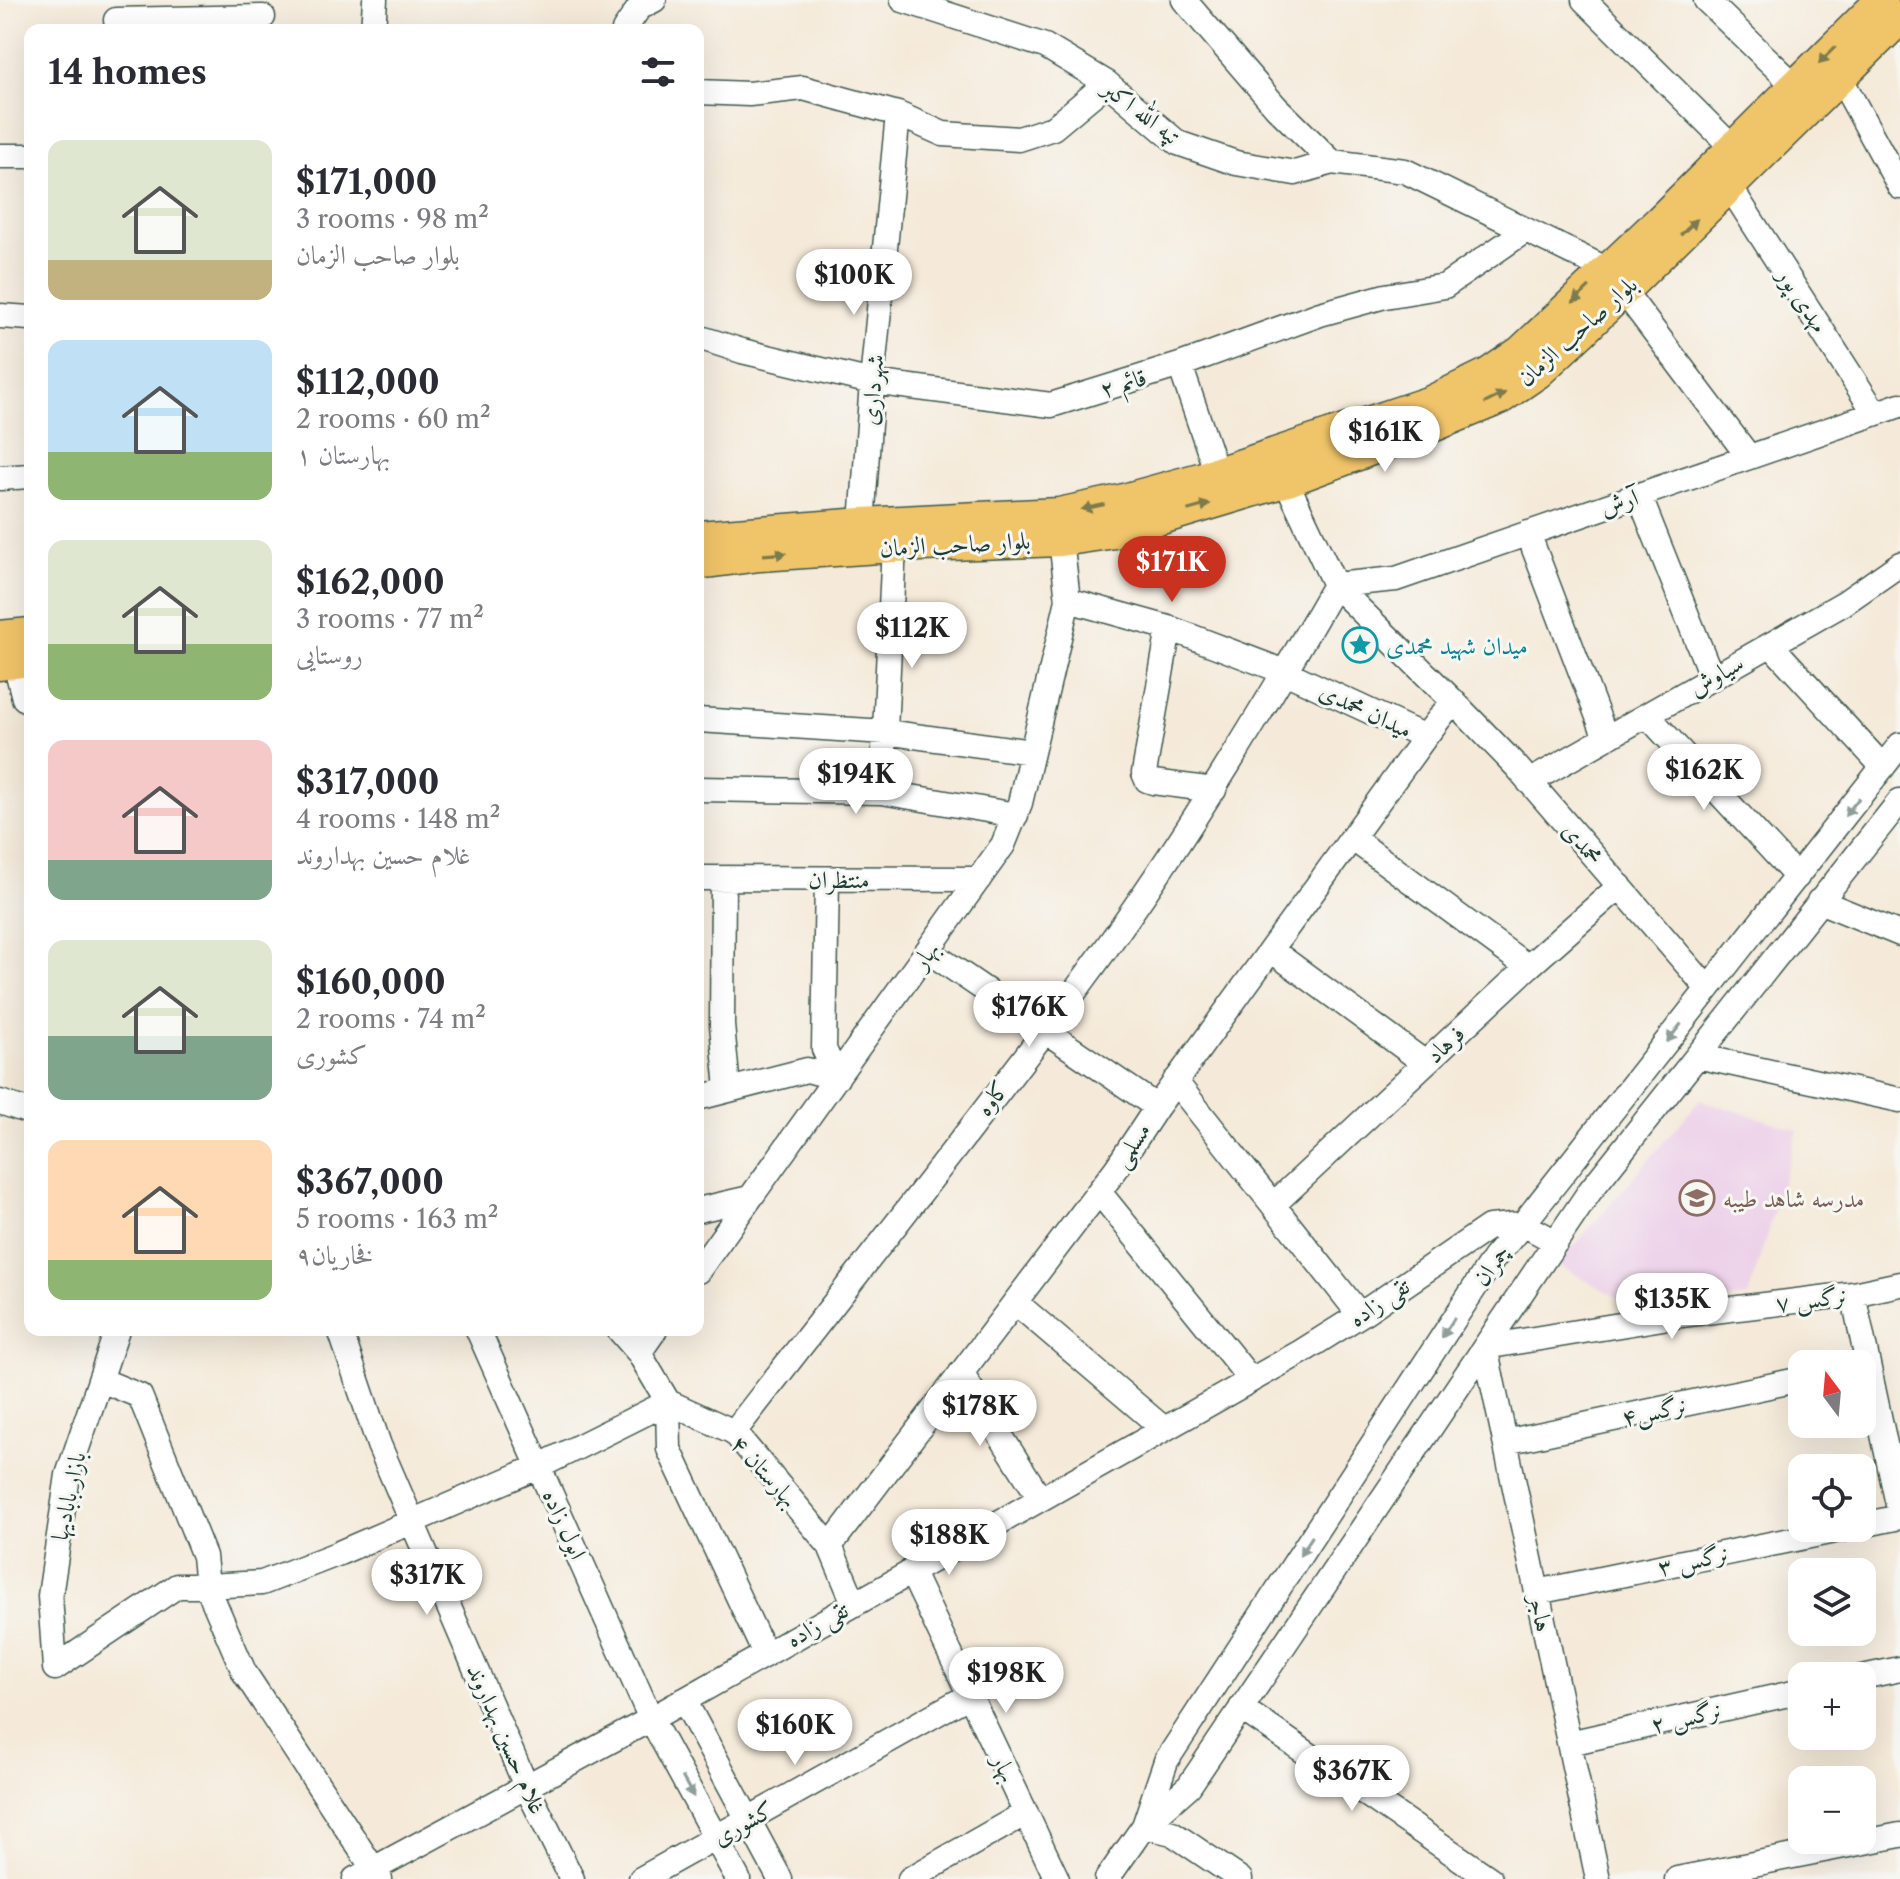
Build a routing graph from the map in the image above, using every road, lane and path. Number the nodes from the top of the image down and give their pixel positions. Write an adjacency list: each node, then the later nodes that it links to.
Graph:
1 (375, 0): 10 (street)
2 (654, 0): 11 (street)
3 (903, 0): 13 (street, تپه الله اکبر)
4 (1184, 0): 20 (street)
5 (1584, 0): 17 (street)
6 (1706, 0): 14 (street)
7 (1884, 5): 12 (main road, بلوار صاحب الزمان); 14 (main road, بلوار صاحب الزمان, one-way to 14)
8 (263, 16): 9 (street)
9 (116, 17)
10 (373, 24)
11 (628, 24)
12 (1841, 79): 21 (street); 22 (main road, بلوار صاحب الزمان)
13 (1107, 83): 16 (street); 20 (street, تپه الله اکبر)
14 (1795, 86): 17 (main road, بلوار صاحب الزمان)
15 (704, 92): 16 (street)
16 (898, 114): 29 (street, شهرداری)
17 (1733, 148): 24 (main road, بلوار صاحب الزمان)
18 (0, 156): 19 (street)
19 (24, 156)
20 (1332, 162): 23 (street, تپه الله اکبر)
21 (1899, 181)
22 (1730, 187): 24 (main road, بلوار صاحب الزمان, one-way to 22); 31 (street, مهدی پور)
23 (1526, 230): 24 (street, تپه الله اکبر); 28 (street, قائم ۲)
24 (1616, 280): 32 (street); 33 (main road, بلوار صاحب الزمان)
25 (0, 316): 26 (street)
26 (24, 318)
27 (704, 339): 29 (street, قائم ۲)
28 (1180, 365): 29 (street, قائم ۲); 34 (street)
29 (872, 382): 38 (street, شهرداری)
30 (1900, 405): 31 (street, آرش)
31 (1875, 413): 32 (street, آرش)
32 (1749, 457): 37 (street, آرش)
33 (1280, 468): 34 (main road, بلوار صاحب الزمان); 41 (main road, بلوار صاحب الزمان, one-way to 33); 45 (street)
34 (1217, 474): 38 (main road, بلوار صاحب الزمان, one-way to 38)
35 (24, 476): 36 (street)
36 (0, 478)
37 (1639, 495): 39 (street, آرش); 51 (street)
38 (862, 524): 40 (main road, بلوار صاحب الزمان)
39 (1528, 533): 45 (street, آرش); 58 (street)
40 (704, 537)
41 (1061, 540): 42 (main road, بلوار صاحب الزمان); 46 (street, بهار)
42 (894, 546): 43 (main road, بلوار صاحب الزمان, one-way to 42); 56 (street)
43 (704, 562)
44 (1900, 564): 48 (street, سیاوش)
45 (1335, 585): 50 (street); 53 (street)
46 (1068, 600): 47 (street, میدان محمدی); 60 (street, بهار)
47 (1169, 628): 50 (street, میدان محمدی); 64 (street)
48 (1771, 645): 51 (street, سیاوش); 61 (street)
49 (15, 652): 52 (street)
50 (1285, 672): 57 (street, میدان محمدی); 64 (street, کاوه)
51 (1712, 678): 54 (street, سیاوش)
52 (24, 698)
53 (1453, 701): 57 (street, میدان محمدی); 62 (street, محمدی)
54 (1647, 715): 58 (street, سیاوش); 69 (street)
55 (704, 720): 56 (street)
56 (885, 732): 60 (street); 65 (street)
57 (1425, 737): 68 (street, مسلمی)
58 (1606, 738): 62 (street, سیاوش)
59 (1900, 745): 61 (street, چمران)
60 (1032, 752): 67 (street, بهار)
61 (1883, 767): 69 (street, چمران, one-way to 69)
62 (1529, 782): 74 (street, محمدی)
63 (704, 789): 65 (street)
64 (1214, 790): 81 (street, کاوه)
65 (882, 792): 67 (street)
66 (1899, 802): 75 (street, چمران)
67 (1016, 815): 73 (street, بهار)
68 (1352, 838): 77 (street, مسلمی); 79 (street)
69 (1797, 877): 80 (street, چمران)
70 (704, 878): 71 (street, منتظران)
71 (723, 879): 72 (street, منتظران); 86 (street)
72 (827, 879): 73 (street, منتظران); 84 (street)
73 (979, 879): 78 (street, بهار)
74 (1620, 886): 79 (street, فرهاد); 80 (street, محمدی)
75 (1819, 901): 76 (street); 82 (street, چمران)
76 (1900, 934)
77 (1271, 950): 83 (street); 85 (street, مسلمی)
78 (928, 951): 81 (street); 84 (street, بهار)
79 (1528, 967): 83 (street, فرهاد)
80 (1708, 989): 96 (street, چمران, one-way to 96)
81 (1044, 1031): 90 (street); 118 (street, کاوه)
82 (1697, 1056): 88 (street); 97 (street, چمران)
83 (1425, 1063): 94 (street, فرهاد)
84 (837, 1078): 86 (street); 93 (street, بهار)
85 (1175, 1081): 90 (street, مسلمی); 94 (street)
86 (728, 1089): 87 (street)
87 (704, 1096)
88 (1900, 1100)
89 (0, 1102): 91 (street)
90 (1157, 1107): 92 (street, مسلمی)
91 (24, 1110)
92 (1099, 1192): 101 (street, مسلمی); 113 (street)
93 (750, 1198): 95 (street); 98 (street, بهار)
94 (1273, 1205): 102 (street)
95 (704, 1209)
96 (1523, 1224): 97 (street); 102 (street, تقی زاده); 144 (street, چمران, one-way to 144)
97 (1556, 1242): 108 (street, چمران)
98 (704, 1263)
99 (1900, 1284): 100 (street, نرگس ۷)
100 (1853, 1294): 108 (street, نرگس ۷); 109 (street)
101 (1015, 1302): 111 (street, مسلمی); 117 (street)
102 (1360, 1315): 113 (street, تقی زاده)
103 (115, 1336): 112 (street, بازار بابادیها)
104 (342, 1336): 124 (street, غلام حسین بهداروند)
105 (481, 1336): 121 (street, ابول زاده)
106 (624, 1336): 110 (street)
107 (651, 1336): 110 (street)
108 (1485, 1347): 119 (street, هاجر); 138 (street, چمران)
109 (1862, 1350)
110 (639, 1353): 116 (street)
111 (961, 1373): 122 (street); 127 (street, مسلمی)
112 (101, 1380): 129 (street); 129 (street, بازار بابادیها)
113 (1251, 1380): 117 (street, تقی زاده)
114 (1788, 1382): 119 (street, نرگس۴)
115 (1876, 1398): 120 (street)
116 (668, 1402): 118 (street, بهارستان ۴); 121 (street); 132 (street)
117 (1164, 1429): 122 (street, تقی زاده)
118 (734, 1432): 127 (street, بهارستان ۴)
119 (1505, 1442): 130 (street, هاجر)
120 (1892, 1444): 123 (street)
121 (540, 1466): 124 (street); 139 (street, ابول زاده)
122 (1040, 1498): 128 (street, تقی زاده)
123 (1900, 1516): 125 (street)
124 (411, 1520): 129 (street); 141 (street, غلام حسین بهداروند)
125 (1876, 1522)
126 (1788, 1541): 130 (street, نرگس ۳)
127 (830, 1546): 131 (street, بهارستان ۴)
128 (911, 1571): 131 (street, تقی زاده); 136 (street, بهار)
129 (207, 1586): 147 (street)
130 (1537, 1592): 140 (street, هاجر)
131 (854, 1603): 132 (street, تقی زاده)
132 (765, 1654): 137 (street, تقی زاده)
133 (1900, 1669): 134 (street)
134 (1876, 1674)
135 (1788, 1694): 140 (street, نرگس ۲)
136 (970, 1695): 142 (street, بهار); 143 (street, کشوری)
137 (684, 1700): 139 (street, تقی زاده); 143 (street)
138 (1241, 1708): 144 (street, چمران); 156 (street)
139 (651, 1719): 141 (street, تقی زاده); 146 (street, ابول زاده, one-way to 146)
140 (1569, 1743): 157 (street, هاجر)
141 (526, 1786): 147 (street, تقی زاده); 149 (street, غلام حسین بهداروند)
142 (1026, 1813): 148 (street, بهار); 153 (street)
143 (749, 1820): 146 (street, کشوری); 152 (street)
144 (1144, 1826): 154 (street, چمران); 155 (street)
145 (1900, 1835): 158 (street)
146 (716, 1839): 150 (street, کشوری); 151 (street, ابول زاده)
147 (369, 1876)
148 (1050, 1876)
149 (572, 1879)
150 (641, 1879)
151 (738, 1879)
152 (780, 1879)
153 (910, 1879)
154 (1107, 1879)
155 (1240, 1879)
156 (1490, 1879)
157 (1598, 1879)
158 (1677, 1879)

